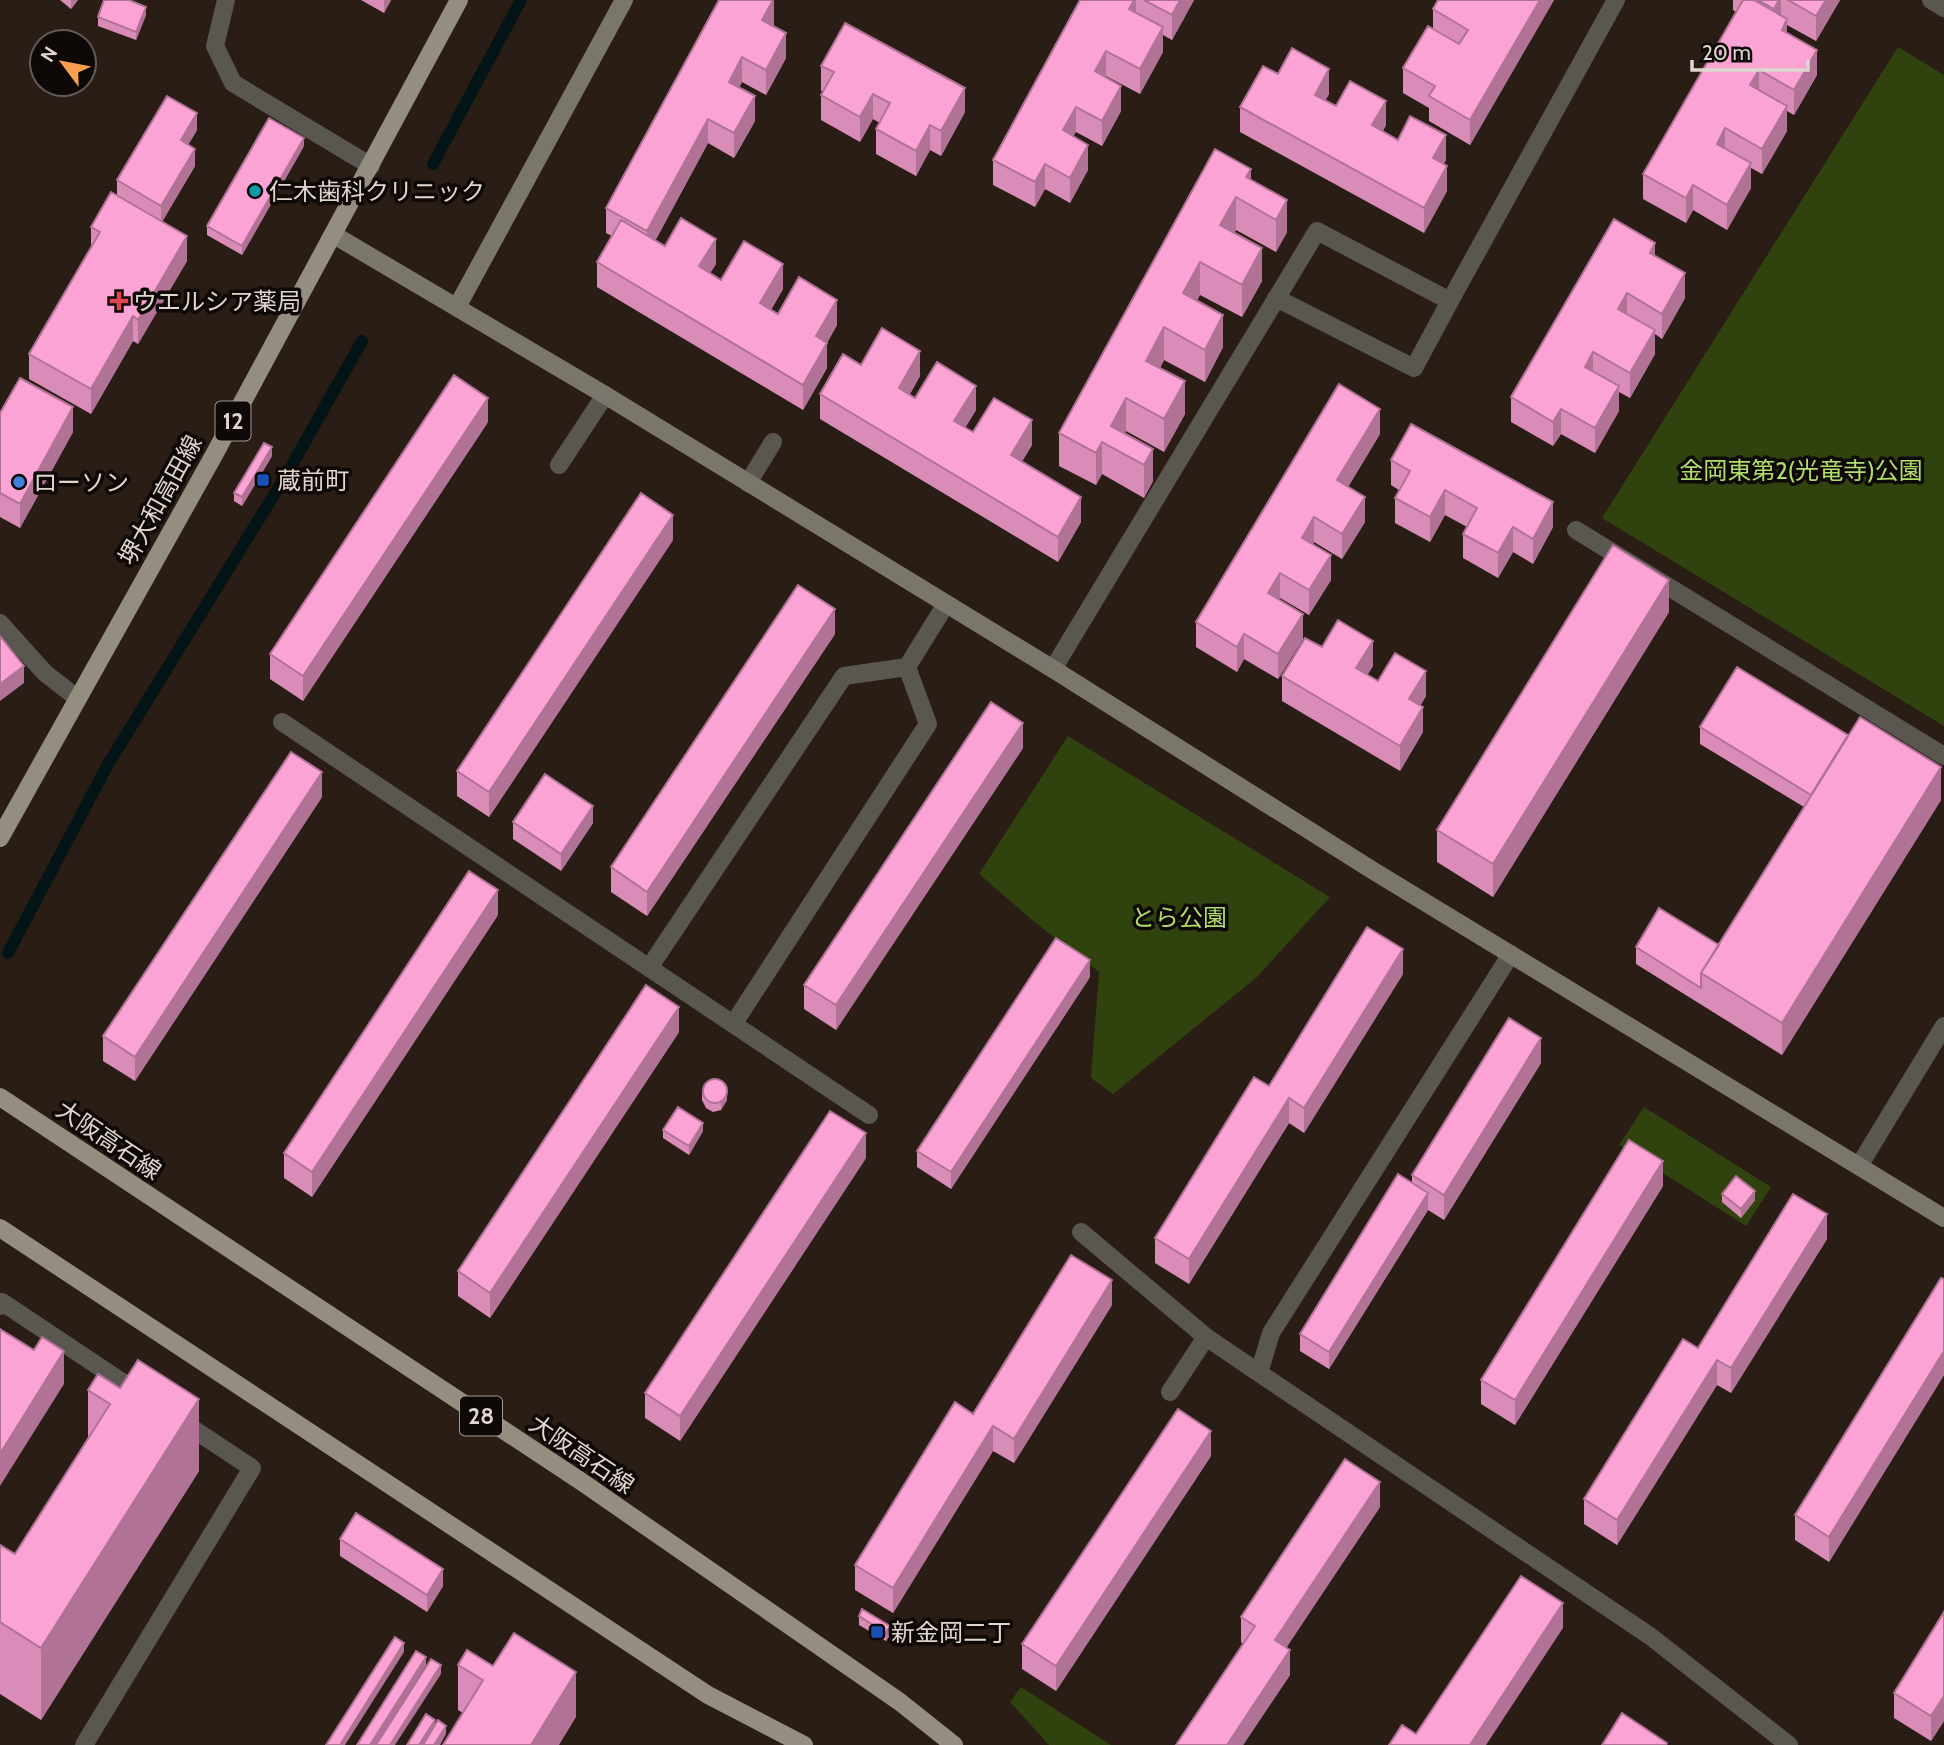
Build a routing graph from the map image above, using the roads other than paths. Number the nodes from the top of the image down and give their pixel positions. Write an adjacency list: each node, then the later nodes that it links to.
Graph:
1 (226, 0): 7 (street)
2 (459, 0): 7 (main road, 堺大和高田線 / 12)
3 (624, 0): 11 (street)
4 (1616, 0): 10 (street)
5 (1931, 0): 6 (street)
6 (1944, 8)
7 (371, 166): 8 (main road, 堺大和高田線 / 12)
8 (334, 234): 11 (street); 21 (main road, 堺大和高田線 / 12)
9 (1276, 298): 10 (street); 10 (street); 20 (street)
10 (1450, 301)
11 (457, 307): 12 (street)
12 (605, 395): 14 (street); 15 (street)
13 (774, 442): 15 (street)
14 (559, 465)
15 (748, 483): 17 (street)
16 (1576, 530): 23 (street)
17 (946, 604): 19 (street); 20 (street)
18 (0, 623): 21 (street)
19 (907, 667): 26 (street); 27 (street)
20 (1053, 669): 25 (street)
21 (77, 698): 24 (main road, 堺大和高田線 / 12)
22 (282, 722): 26 (street)
23 (1944, 756)
24 (0, 838)
25 (1511, 954): 31 (street); 37 (street)
26 (649, 968): 27 (street)
27 (734, 1023): 30 (street)
28 (1944, 1026): 31 (street)
29 (0, 1097): 41 (main road, 大阪高石線 / 28)
30 (869, 1115)
31 (1859, 1166): 32 (street)
32 (1944, 1218)
33 (0, 1227): 40 (main road)
34 (1081, 1232): 36 (street)
35 (0, 1306): 39 (street)
36 (1206, 1337): 37 (street); 38 (street)
37 (1259, 1373): 42 (street)
38 (1170, 1392)
39 (84, 1745)
40 (804, 1745)
41 (954, 1745)
42 (1789, 1745)

